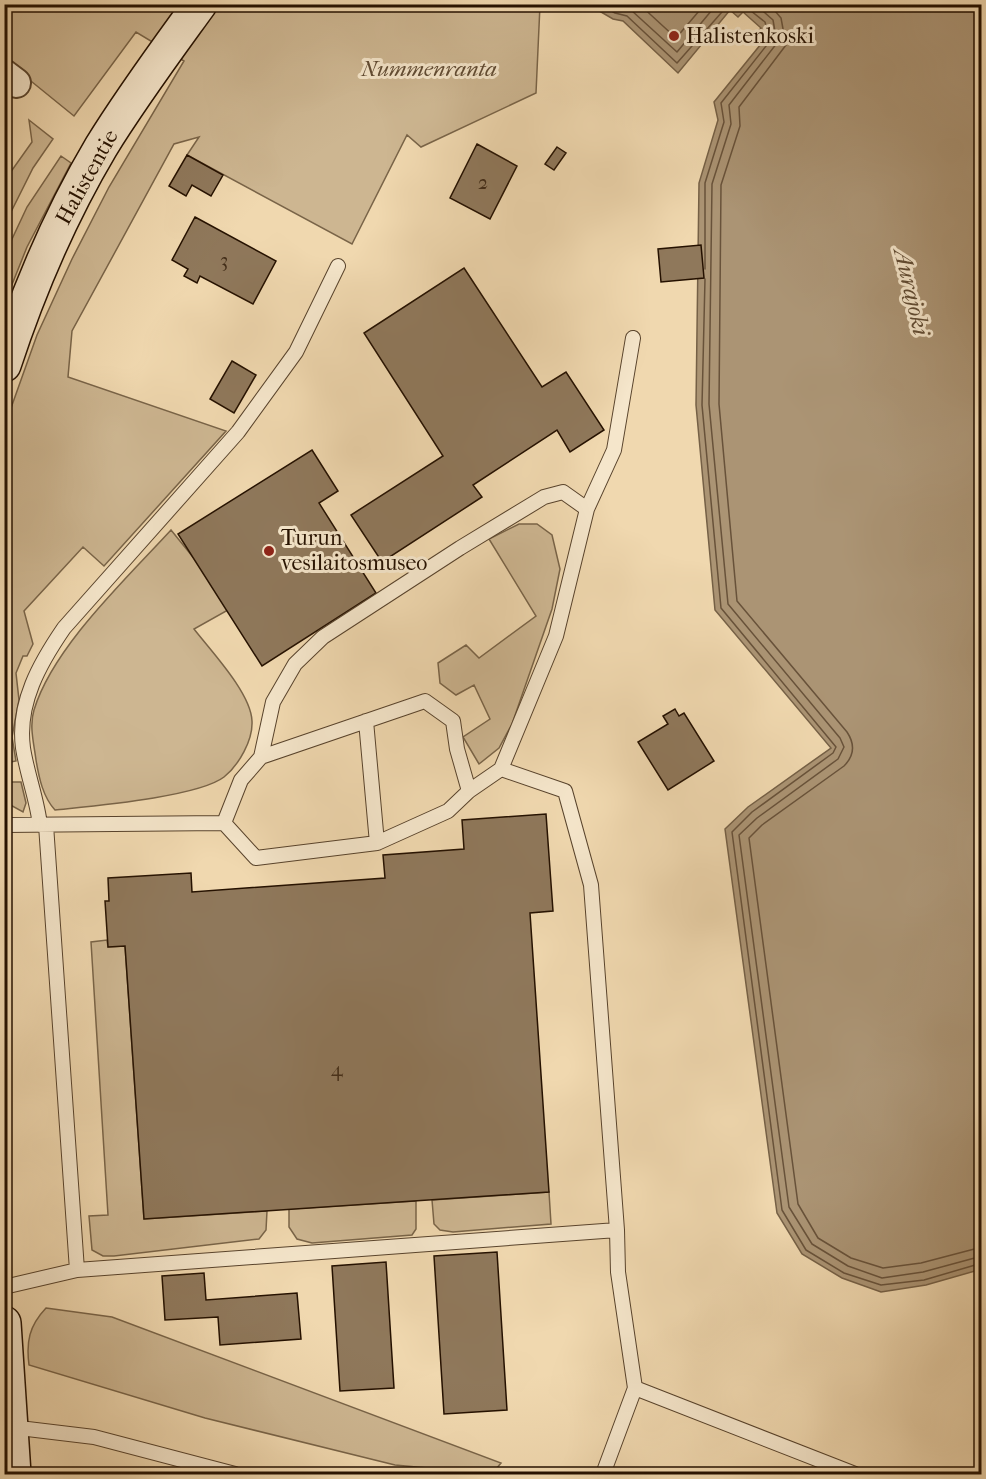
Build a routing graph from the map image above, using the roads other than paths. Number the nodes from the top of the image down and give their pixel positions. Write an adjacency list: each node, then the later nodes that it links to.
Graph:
1 (200, 4): 4 (street, Halistentie)
2 (338, 266): 12 (lane)
3 (633, 338): 5 (lane)
4 (4, 365)
5 (587, 509): 7 (lane); 8 (lane)
6 (366, 721): 7 (lane); 9 (lane); 13 (lane)
7 (261, 757): 10 (lane)
8 (501, 769): 9 (lane); 14 (lane)
9 (469, 791): 13 (lane)
10 (224, 823): 12 (lane); 13 (lane)
11 (4, 825): 12 (lane)
12 (43, 825): 15 (lane)
13 (377, 843)
14 (617, 1230): 15 (lane); 18 (lane)
15 (77, 1270): 16 (lane)
16 (4, 1287)
17 (4, 1323): 19 (street)
18 (635, 1388): 22 (lane); 23 (lane)
19 (11, 1427): 20 (street); 21 (lane)
20 (14, 1474)
21 (236, 1474)
22 (603, 1474)
23 (855, 1474)

